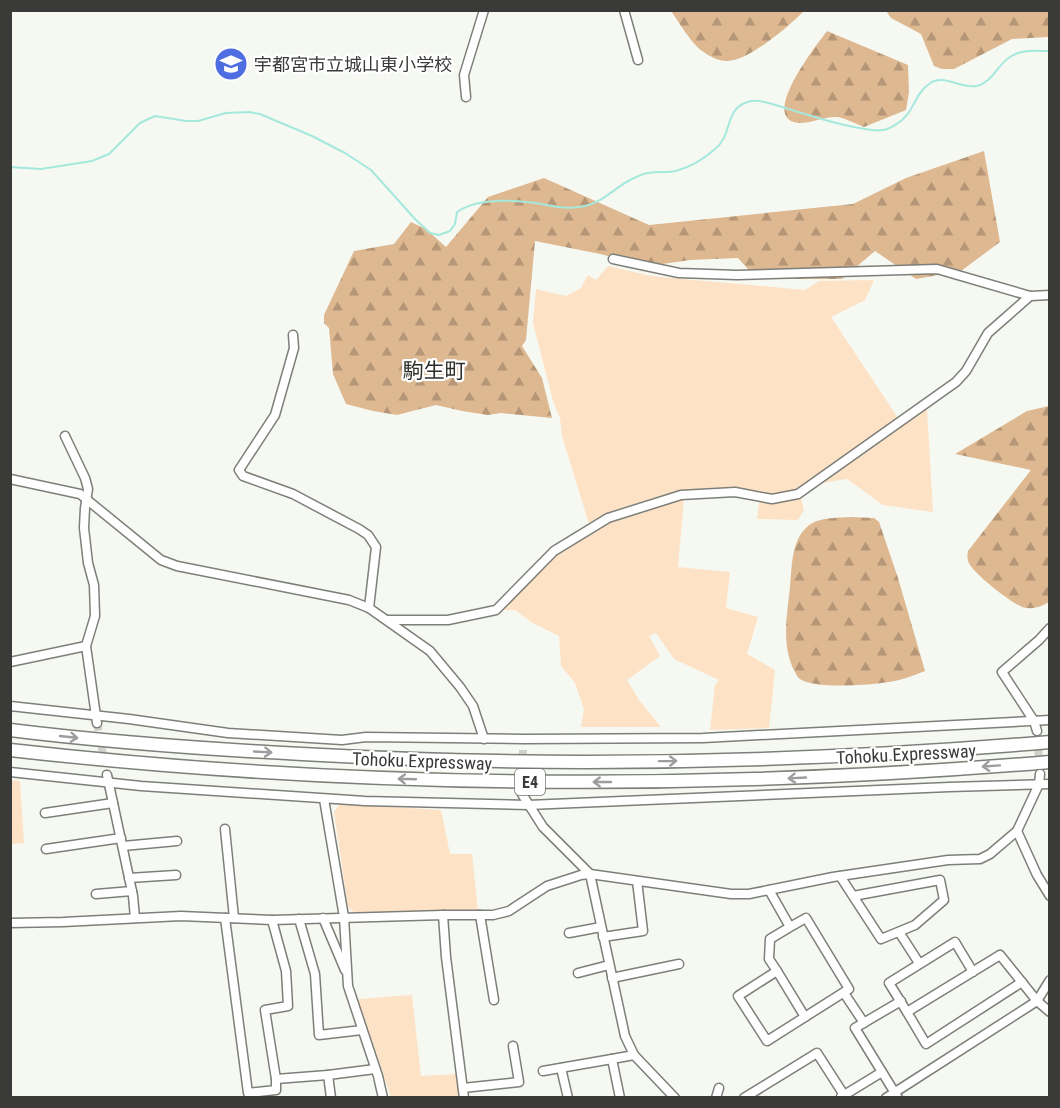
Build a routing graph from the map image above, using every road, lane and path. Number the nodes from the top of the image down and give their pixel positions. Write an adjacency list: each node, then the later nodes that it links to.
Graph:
1 (484, 10): 4 (street)
2 (624, 10): 3 (street)
3 (638, 60)
4 (466, 97)
5 (613, 259): 7 (street)
6 (1050, 295): 7 (street)
7 (1030, 296): 13 (street)
8 (293, 335): 12 (street)
9 (65, 436): 11 (street)
10 (10, 479): 11 (street)
11 (86, 499): 12 (street); 15 (street)
12 (369, 608): 13 (street)
13 (388, 620): 23 (street)
14 (1050, 628): 20 (street)
15 (86, 646): 16 (street); 18 (street)
16 (10, 662)
17 (10, 706): 18 (street)
18 (97, 719): 23 (street)
19 (1050, 720): 20 (street)
20 (1034, 721): 22 (street); 24 (street)
21 (10, 730): 25 (highway, Tohoku Expressway / E4, one-way to 25)
22 (1037, 730)
23 (484, 738): 24 (street)
24 (523, 739): 26 (street)
25 (1050, 742)
26 (523, 749)
27 (10, 750): 28 (highway, Tohoku Expressway / E4, one-way to 27)
28 (1050, 762)
29 (10, 772): 31 (street)
30 (1040, 774): 32 (street)
31 (107, 779): 35 (street); 36 (street)
32 (1039, 784): 33 (street); 37 (street); 40 (street)
33 (1050, 784)
34 (522, 794): 37 (street)
35 (324, 799): 37 (street); 56 (street)
36 (113, 803): 38 (street); 42 (street)
37 (528, 805): 44 (street)
38 (45, 813)
39 (225, 830): 58 (street)
40 (1017, 831): 46 (street); 53 (street)
41 (177, 841): 42 (street)
42 (122, 842): 43 (street); 47 (street)
43 (46, 849)
44 (590, 874): 48 (street); 55 (street); 63 (street)
45 (176, 875): 47 (street)
46 (840, 876): 49 (street); 52 (street)
47 (129, 878): 50 (street)
48 (637, 881): 49 (street); 67 (street)
49 (769, 890): 64 (street)
50 (132, 891): 51 (street); 57 (street)
51 (96, 894)
52 (853, 896): 65 (street); 65 (street)
53 (1050, 896)
54 (443, 915): 55 (street); 56 (street); 97 (street)
55 (480, 915): 79 (street)
56 (344, 917): 59 (street); 74 (street)
57 (135, 918): 58 (street); 62 (street)
58 (230, 918): 61 (street); 95 (street)
59 (323, 918): 60 (street); 74 (street)
60 (298, 919): 61 (street); 86 (street)
61 (272, 920): 95 (street)
62 (10, 923)
63 (601, 927): 66 (street); 67 (street)
64 (790, 927): 71 (street); 78 (street)
65 (899, 932): 68 (street)
66 (569, 933)
67 (603, 937): 70 (street)
68 (919, 963): 72 (street); 81 (street)
69 (679, 964): 75 (street)
70 (609, 965): 73 (street); 75 (street)
71 (777, 971): 84 (street); 84 (street)
72 (973, 972): 77 (street); 82 (street)
73 (578, 973)
74 (348, 976): 86 (street)
75 (612, 978): 88 (street)
76 (1050, 980): 80 (street)
77 (1022, 982): 80 (street); 82 (street)
78 (844, 993): 84 (street); 85 (street)
79 (494, 1000)
80 (1037, 1001): 83 (street); 98 (street)
81 (901, 1002): 82 (street); 85 (street)
82 (907, 1012)
83 (1050, 1012)
84 (805, 1017)
85 (864, 1023): 93 (street)
86 (362, 1029): 91 (street)
87 (513, 1046): 97 (street)
88 (634, 1055): 89 (street); 104 (street)
89 (612, 1059): 90 (street); 103 (street)
90 (561, 1068): 92 (street); 102 (street)
91 (375, 1069): 94 (street); 101 (street)
92 (543, 1071)
93 (882, 1072): 98 (street); 99 (street)
94 (328, 1075): 95 (street); 100 (street)
95 (276, 1079)
96 (719, 1088): 105 (street)
97 (464, 1093)
98 (896, 1095): 107 (street)
99 (842, 1096): 106 (street)
100 (331, 1098)
101 (383, 1098)
102 (568, 1098)
103 (620, 1098)
104 (675, 1098)
105 (716, 1098)
106 (744, 1098)
107 (886, 1098)

